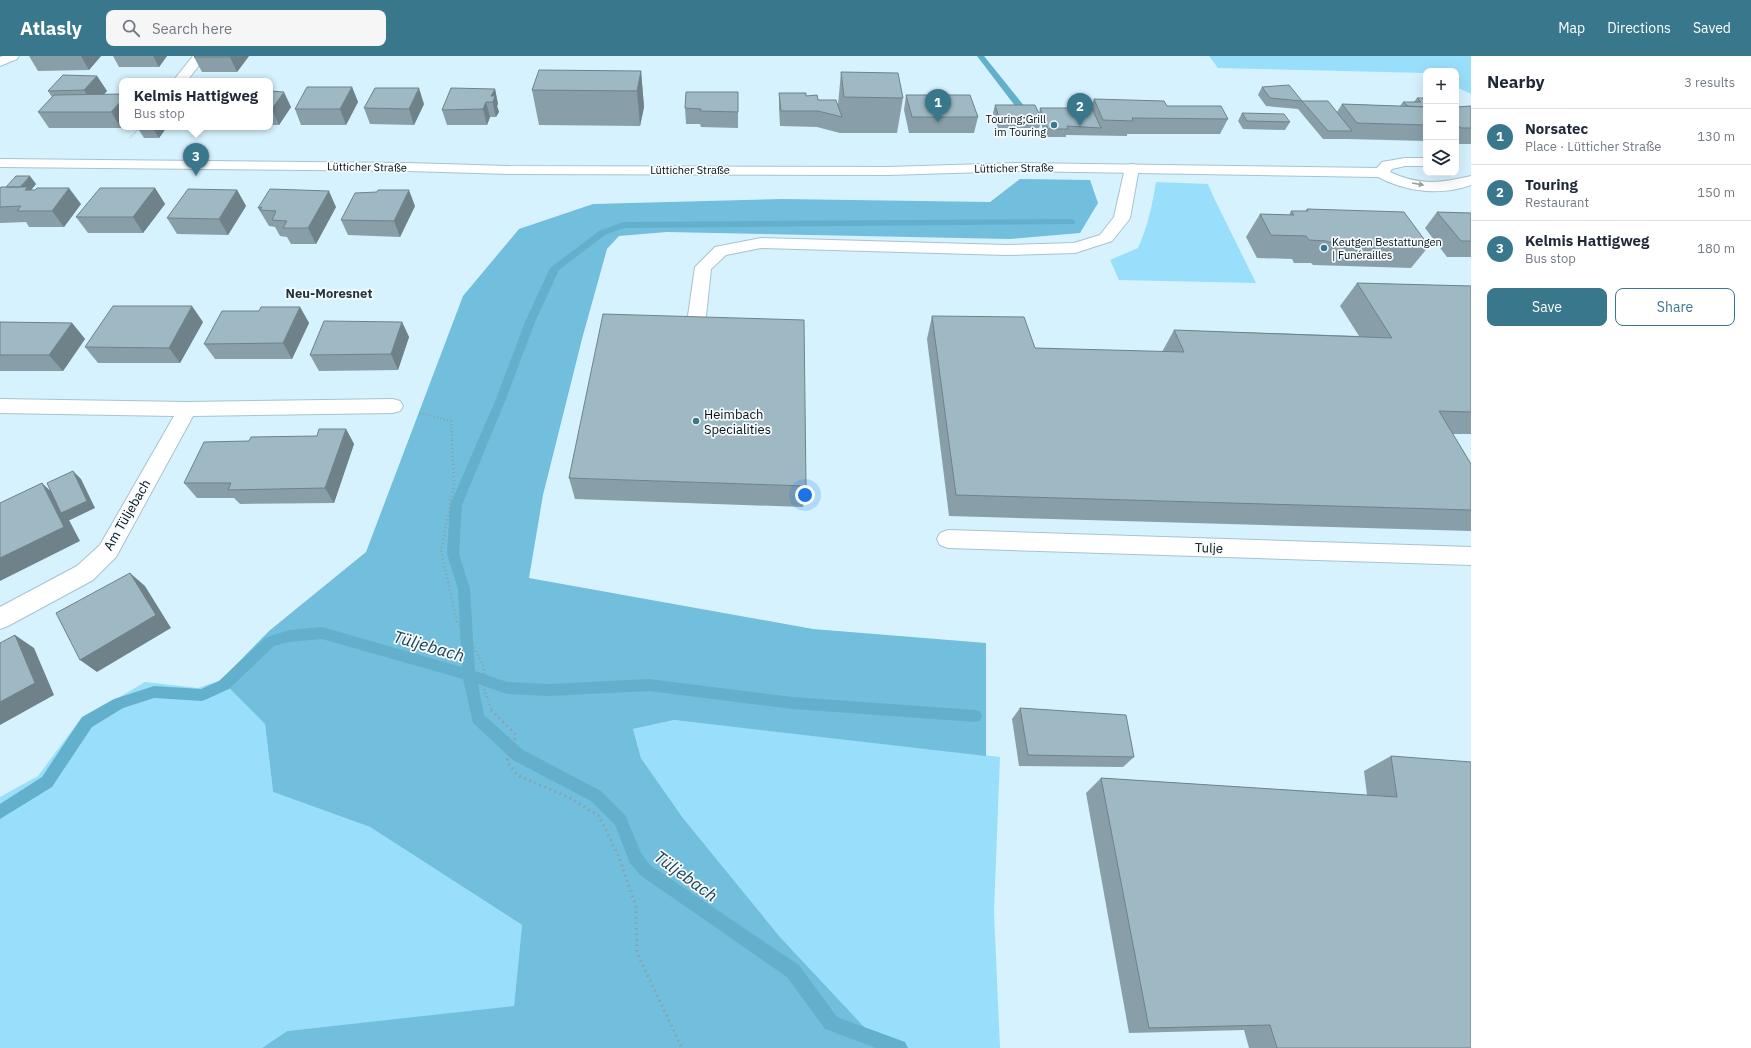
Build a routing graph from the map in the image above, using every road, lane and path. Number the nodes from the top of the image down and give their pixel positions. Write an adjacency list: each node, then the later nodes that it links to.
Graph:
1 (13, 56): 3 (main road)
2 (200, 56): 4 (main road)
3 (0, 62)
4 (182, 78)
5 (1423, 162): 8 (main road)
6 (0, 163): 7 (main road, Lütticher Straße)
7 (1132, 168): 8 (main road, Lütticher Straße); 10 (main road)
8 (1381, 173): 9 (main road, Lütticher Straße, one-way to 9)
9 (1468, 174)
10 (697, 316)
11 (0, 406): 13 (main road)
12 (393, 406): 13 (main road); 17 (path)
13 (187, 409): 16 (main road, Am Tüljebach)
14 (948, 539): 15 (main road, Tulje)
15 (1471, 556)
16 (0, 619)
17 (682, 1048)

